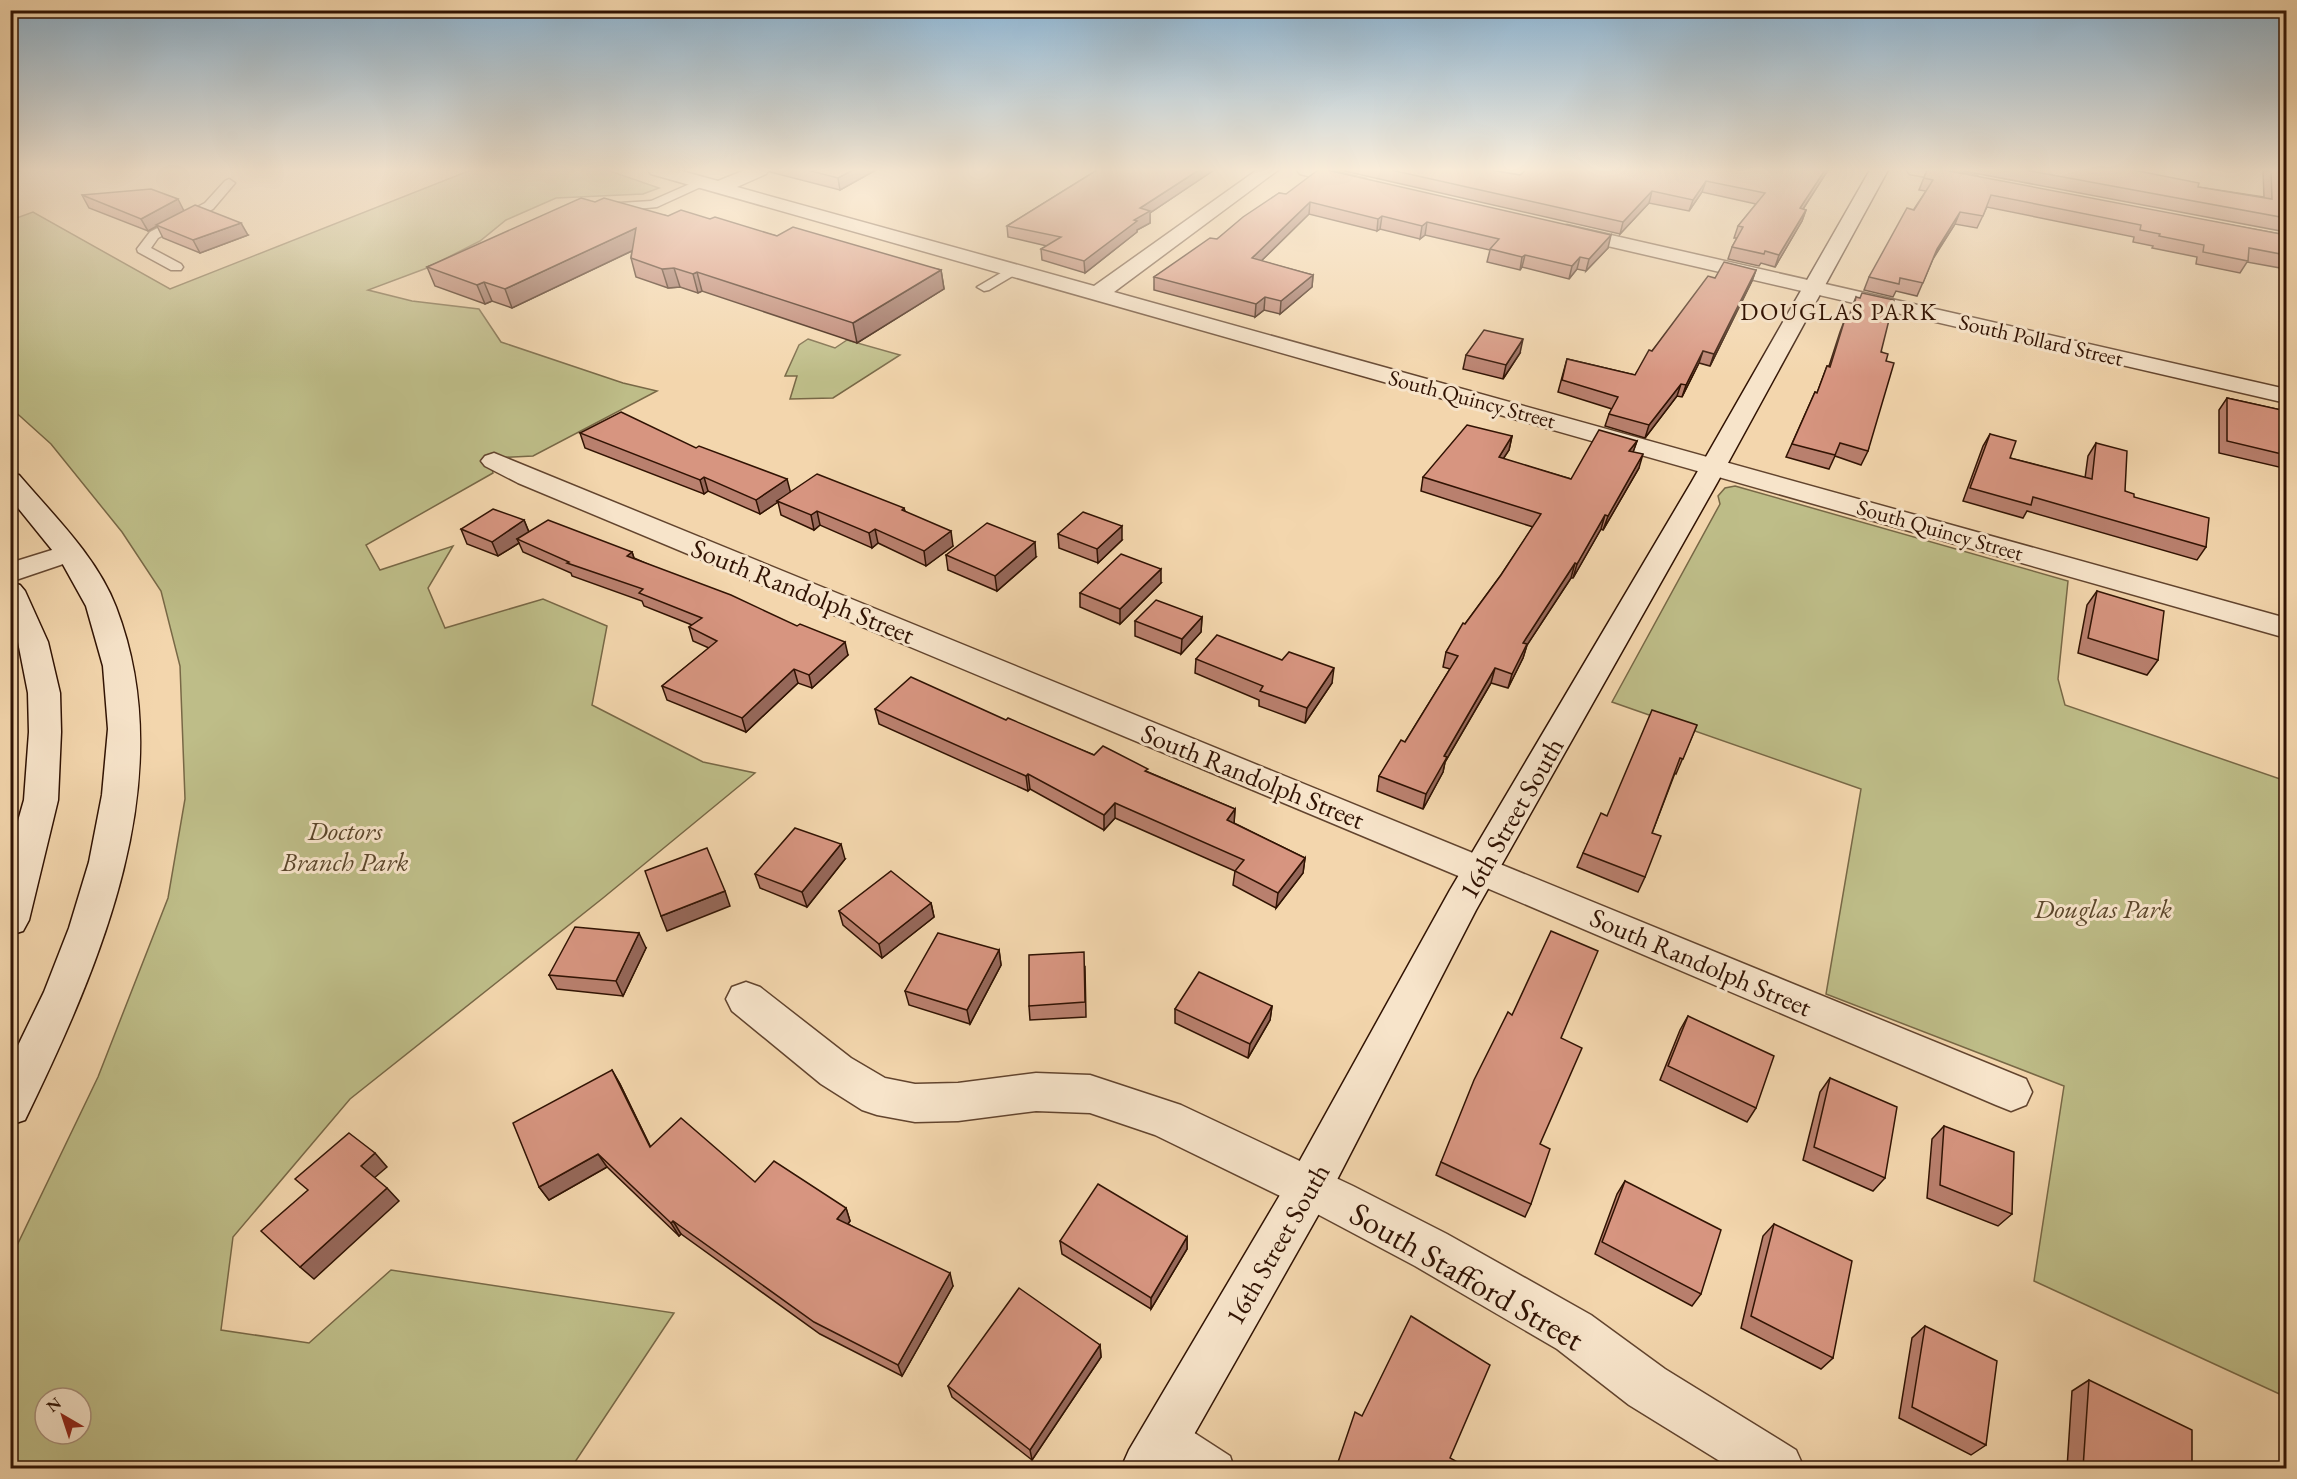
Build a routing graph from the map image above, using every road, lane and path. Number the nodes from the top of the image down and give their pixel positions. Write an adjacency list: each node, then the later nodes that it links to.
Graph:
1 (151, 239): 6 (lane)
2 (899, 239): 7 (street, South Quincy Street)
3 (1173, 239): 10 (street)
4 (1601, 239): 9 (street, South Pollard Street)
5 (1840, 239): 9 (street, 16th Street South)
6 (176, 267)
7 (1011, 271): 8 (lane); 10 (street, South Quincy Street)
8 (984, 287)
9 (1812, 288): 11 (street, South Pollard Street); 13 (street, 16th Street South)
10 (1095, 295): 13 (street, South Quincy Street)
11 (2286, 396)
12 (494, 461): 19 (street, South Randolph Street)
13 (1713, 465): 18 (street, South Quincy Street); 19 (street, 16th Street South)
14 (10, 481): 15 (street)
15 (68, 553): 16 (street); 23 (street)
16 (10, 573)
17 (10, 591): 20 (street)
18 (2286, 628)
19 (1481, 870): 22 (street, South Randolph Street); 24 (street, 16th Street South)
20 (10, 920)
21 (746, 999): 24 (street, South Stafford Street)
22 (2011, 1092)
23 (10, 1106)
24 (1309, 1188): 25 (street, 16th Street South); 28 (street, South Stafford Street)
25 (1167, 1435): 26 (street, 16th Street South); 27 (lane)
26 (1147, 1468)
27 (1218, 1468)
28 (1778, 1468)

